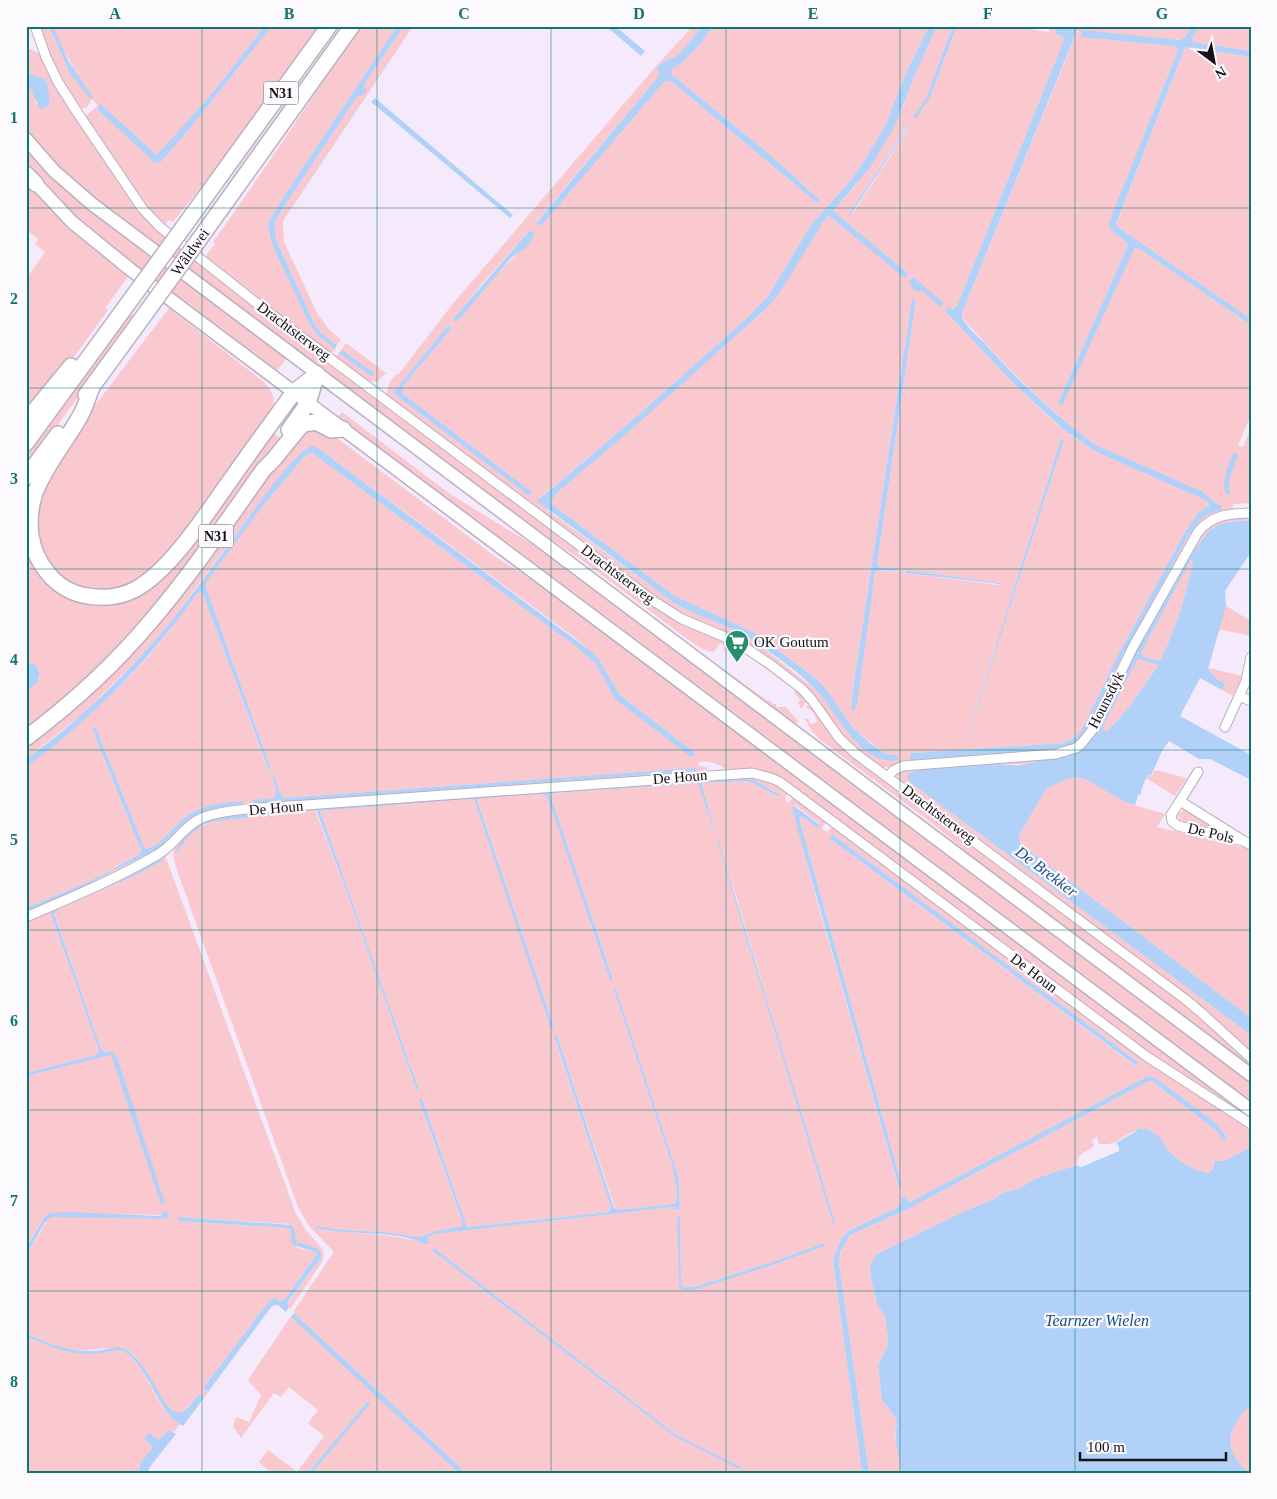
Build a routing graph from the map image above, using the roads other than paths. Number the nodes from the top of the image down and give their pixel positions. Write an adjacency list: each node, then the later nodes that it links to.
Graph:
1 (35, 26): 24 (street, Drachtsterweg)
2 (329, 26): 6 (highway, Wâldwei / N31, bridge)
3 (352, 26): 8 (highway, Wâldwei / N31, bridge)
4 (26, 139): 7 (main road, Drachtsterweg)
5 (29, 176): 9 (main road)
6 (124, 309): 11 (highway, N31); 13 (highway, Wâldwei / N31)
7 (317, 374): 9 (highway); 10 (highway); 29 (main road, Drachtsterweg)
8 (92, 387): 9 (highway, N31); 15 (highway, Wâldwei / N31)
9 (294, 392): 10 (main road)
10 (308, 403): 12 (main road); 14 (highway, N31)
11 (26, 421)
12 (343, 429): 14 (highway, N31); 30 (main road)
13 (26, 443)
14 (264, 469): 22 (highway, N31)
15 (26, 477)
16 (1251, 513): 24 (street, Hounsdyk)
17 (1251, 657): 18 (street)
18 (1248, 682): 19 (street)
19 (1239, 696): 20 (street); 21 (street)
20 (1251, 701)
21 (1225, 727)
22 (26, 738)
23 (1198, 772): 25 (street, De Pols)
24 (888, 776): 28 (street, Drachtsterweg)
25 (1180, 801): 26 (street, De Pols); 26 (street, De Pols)
26 (1247, 843)
27 (26, 917): 31 (street, De Houn)
28 (1251, 1058)
29 (1251, 1075)
30 (1251, 1110)
31 (1251, 1124)

